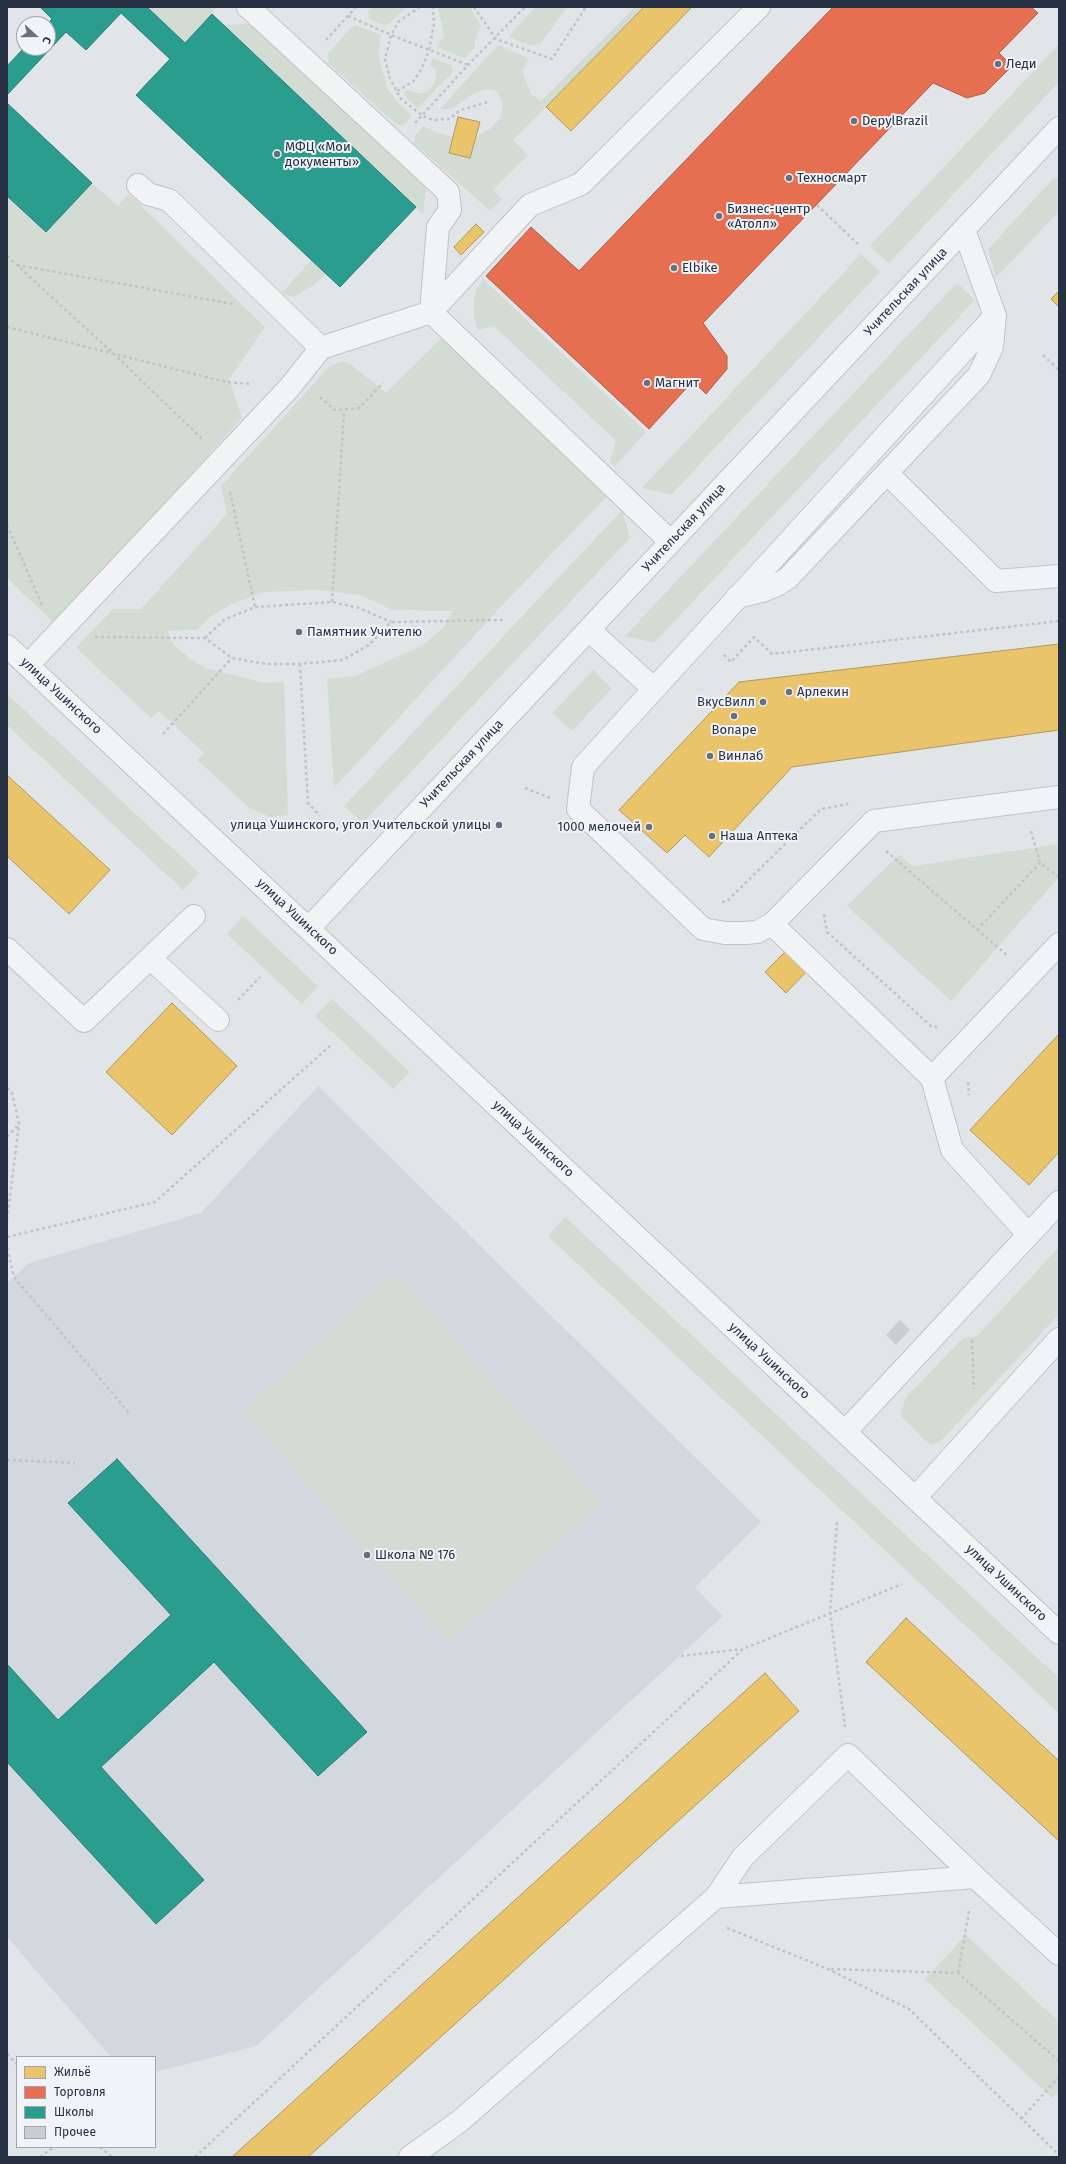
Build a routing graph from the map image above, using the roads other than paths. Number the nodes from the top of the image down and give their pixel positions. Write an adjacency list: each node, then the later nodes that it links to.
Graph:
1 (248, 7): 6 (street)
2 (759, 7): 6 (street)
3 (1057, 135): 5 (street, Учительская улица)
4 (138, 185): 8 (street)
5 (964, 230): 7 (street); 10 (street, Учительская улица)
6 (431, 312): 8 (street); 10 (street)
7 (995, 316): 9 (street); 9 (street)
8 (321, 348): 14 (street)
9 (877, 465): 11 (street); 15 (street)
10 (671, 542): 12 (street, Учительская улица)
11 (1059, 576)
12 (589, 630): 15 (street); 19 (street, Учительская улица)
13 (7, 646): 14 (street, улица Ушинского)
14 (28, 665): 19 (street, улица Ушинского)
15 (654, 689): 18 (street)
16 (1059, 797): 18 (street)
17 (194, 916): 22 (street)
18 (772, 924): 24 (street)
19 (309, 928): 28 (street, улица Ушинского)
20 (1059, 944): 24 (street)
21 (7, 949): 22 (street)
22 (150, 958): 23 (street)
23 (218, 1020)
24 (932, 1078): 26 (street)
25 (1059, 1202): 26 (street)
26 (1028, 1234): 28 (street)
27 (1059, 1339): 29 (street)
28 (845, 1432): 29 (street, улица Ушинского)
29 (915, 1498): 30 (street, улица Ушинского)
30 (1059, 1633)
31 (975, 1877): 32 (street); 32 (street); 33 (street)
32 (716, 1897): 34 (street)
33 (1059, 1954)
34 (410, 2157)

